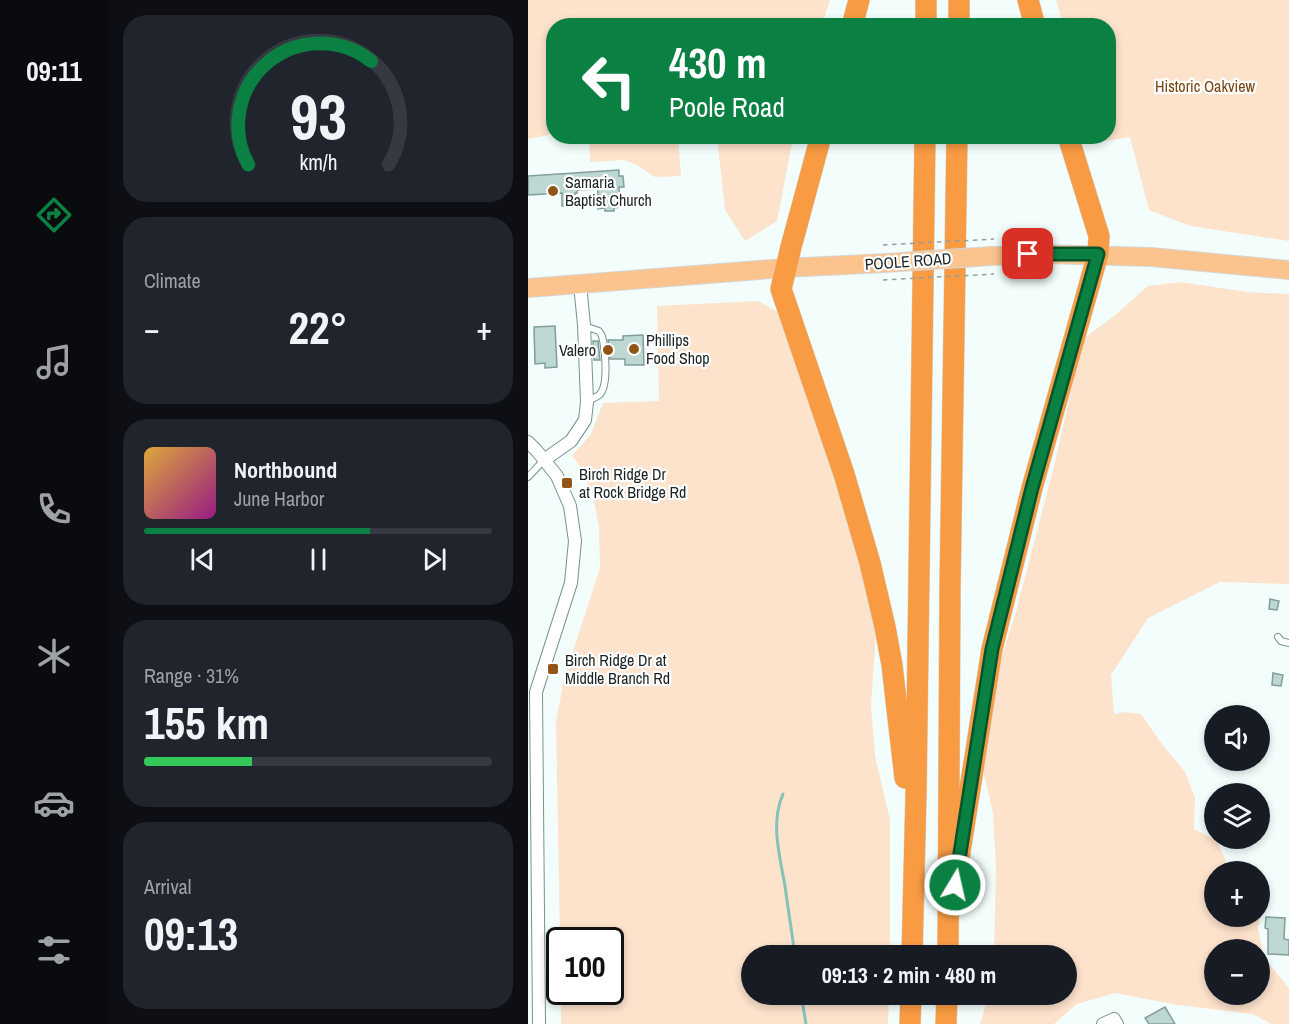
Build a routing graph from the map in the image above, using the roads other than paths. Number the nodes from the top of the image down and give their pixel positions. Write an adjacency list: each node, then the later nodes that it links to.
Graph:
1 (860, 0): 5 (highway)
2 (926, 0): 6 (highway)
3 (959, 0): 7 (highway)
4 (1028, 0): 8 (highway)
5 (854, 18)
6 (926, 18)
7 (959, 18)
8 (1033, 18)
9 (819, 144): 14 (highway)
10 (925, 144): 26 (highway)
11 (957, 144): 27 (highway)
12 (1070, 144): 13 (highway)
13 (1098, 254): 14 (main road, POOLE ROAD, bridge); 15 (main road, POOLE ROAD); 27 (highway)
14 (785, 268): 16 (main road, POOLE ROAD); 26 (highway)
15 (1289, 270)
16 (580, 284): 17 (main road, POOLE ROAD); 18 (street)
17 (528, 288)
18 (584, 325): 19 (street); 19 (lane)
19 (587, 402): 21 (street)
20 (528, 442): 21 (street)
21 (544, 460): 22 (lane); 25 (street)
22 (528, 477)
23 (1278, 637): 24 (lane)
24 (1289, 644)
25 (532, 692): 32 (street)
26 (914, 856): 28 (highway)
27 (948, 927): 29 (highway)
28 (912, 945)
29 (948, 945)
30 (911, 1005): 33 (highway)
31 (947, 1005): 34 (highway)
32 (539, 1024)
33 (910, 1024)
34 (946, 1024)
35 (1103, 1024): 36 (street)
36 (1117, 1024)

